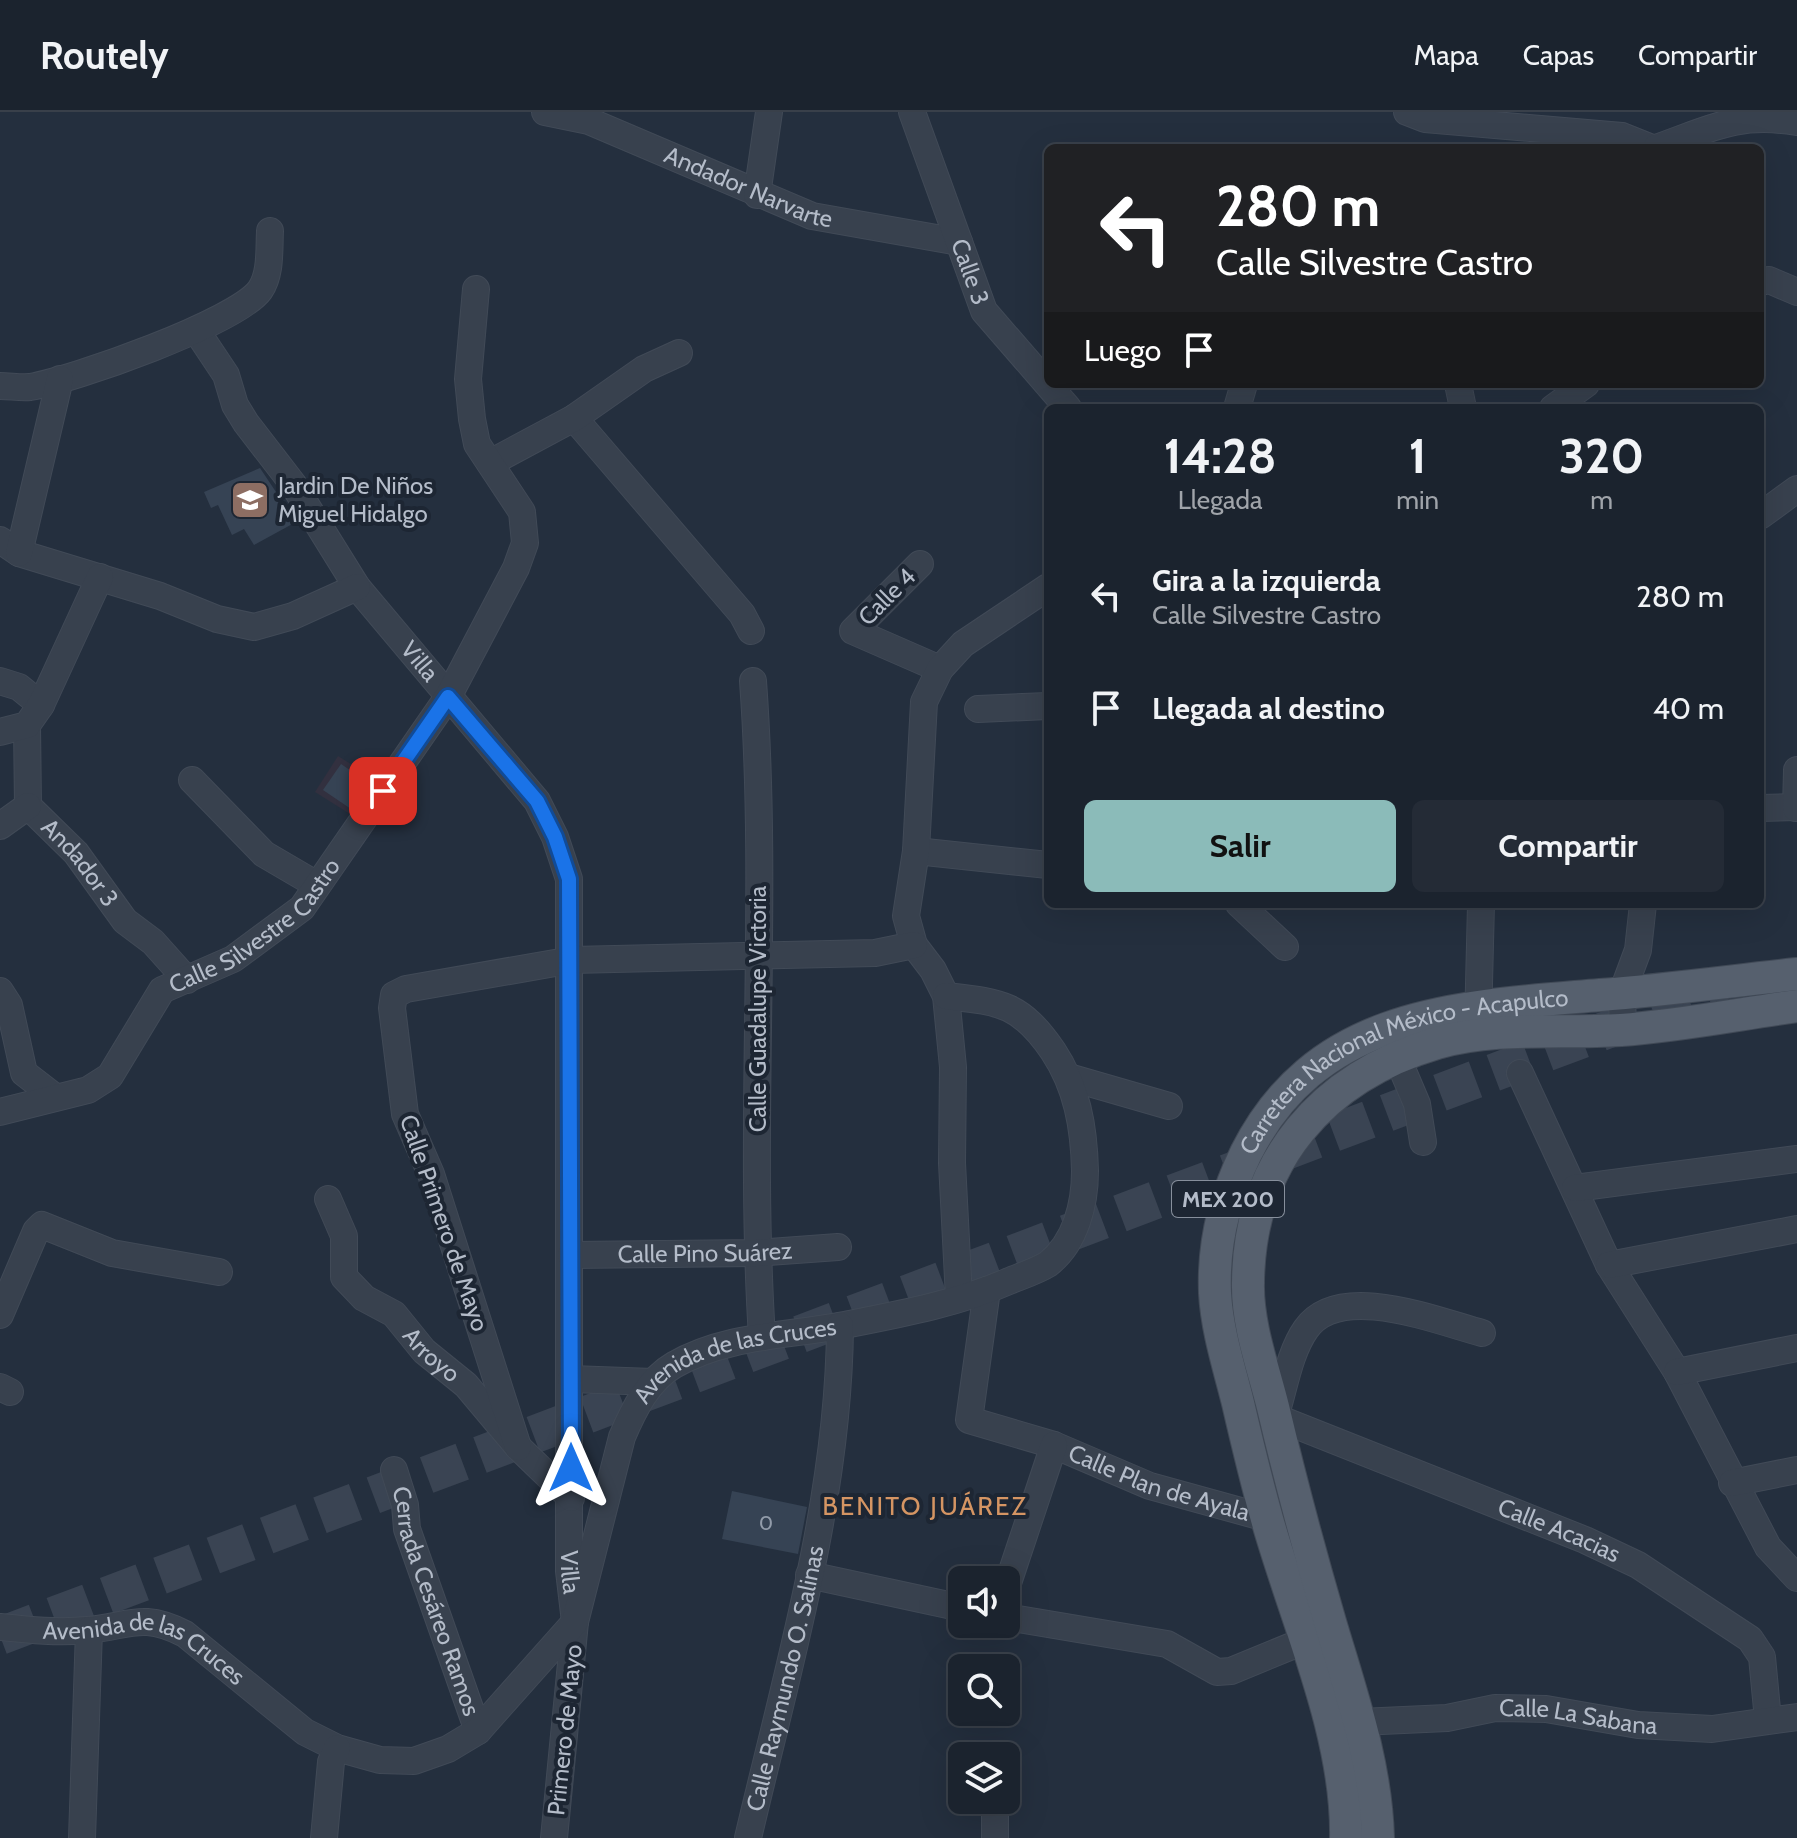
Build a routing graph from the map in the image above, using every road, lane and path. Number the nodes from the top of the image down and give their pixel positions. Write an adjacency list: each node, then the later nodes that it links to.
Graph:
1 (545, 112): 9 (street, Andador Narvarte)
2 (769, 112): 9 (street)
3 (912, 112): 11 (street, Calle 3)
4 (1407, 112): 5 (street)
5 (1500, 118): 7 (street)
6 (1797, 122): 8 (street)
7 (1643, 144)
8 (1665, 144)
9 (757, 195): 11 (street, Andador Narvarte)
10 (270, 231): 15 (street)
11 (959, 242): 18 (street, Calle 3)
12 (1764, 281): 14 (street)
13 (476, 289): 25 (street)
14 (1797, 292)
15 (196, 330): 17 (street); 31 (street, Villa)
16 (679, 353): 24 (street)
17 (60, 379): 19 (street); 28 (street)
18 (1044, 380)
19 (0, 386)
20 (1051, 388): 22 (street, Calle 3)
21 (1580, 388): 23 (street)
22 (1065, 404)
23 (1558, 404)
24 (574, 418): 25 (street); 33 (street)
25 (490, 463): 37 (street, Calle Silvestre Castro)
26 (1797, 489): 27 (street)
27 (1764, 513)
28 (9, 547): 30 (street)
29 (920, 564): 34 (street, Calle 4)
30 (100, 577): 31 (street); 40 (street)
31 (357, 587): 37 (street, Villa)
32 (1044, 590): 34 (street)
33 (751, 631)
34 (940, 669): 48 (street)
35 (0, 681): 40 (street)
36 (753, 681): 56 (street, Calle Guadalupe Victoria)
37 (448, 697): 50 (street, Calle Silvestre Castro); 57 (street, Villa)
38 (1044, 706): 39 (street)
39 (978, 709)
40 (34, 715): 41 (street); 44 (street, Andador 3)
41 (0, 732)
42 (1797, 770): 46 (street)
43 (192, 780): 50 (street)
44 (28, 806): 47 (street); 59 (street, Andador 3)
45 (1764, 808): 46 (street)
46 (1797, 808)
47 (0, 826)
48 (916, 851): 49 (street); 54 (street)
49 (1044, 865)
50 (317, 885): 59 (street, Calle Silvestre Castro)
51 (1243, 908): 55 (street)
52 (1481, 908): 64 (street)
53 (1643, 908): 61 (street)
54 (914, 945): 56 (street); 62 (street)
55 (1285, 947)
56 (759, 958): 57 (street); 78 (street, Calle Guadalupe Victoria)
57 (572, 960): 79 (street, Villa); 94 (street, Calle Primero de Mayo)
58 (1797, 974): 61 (main road, Carretera Nacional México - Acapulco / MEX 200)
59 (187, 980): 69 (street, Calle Silvestre Castro)
60 (0, 991): 69 (street)
61 (1622, 993): 64 (main road, Carretera Nacional México - Acapulco / MEX 200); 65 (street)
62 (946, 996): 68 (street); 83 (street)
63 (1797, 1006): 65 (main road, Carretera Nacional México - Acapulco / MEX 200)
64 (1478, 1020): 65 (main road, Carretera Nacional México - Acapulco / MEX 200); 66 (main road, Carretera Nacional México - Acapulco / MEX 200); 99 (main road, Carretera Nacional México - Acapulco / MEX 200)
65 (1623, 1030)
66 (1397, 1057): 72 (street); 92 (main road, Carretera Nacional México - Acapulco / MEX 200)
67 (1520, 1073): 74 (street)
68 (1072, 1078): 70 (street); 82 (street, Avenida de las Cruces)
69 (55, 1097): 71 (street, Calle Silvestre Castro)
70 (1169, 1106)
71 (0, 1112)
72 (1423, 1142)
73 (1797, 1159): 74 (street)
74 (1575, 1188): 80 (street)
75 (328, 1199): 94 (street, Arroyo)
76 (1797, 1229): 80 (street)
77 (838, 1247): 78 (street, Calle Pino Suárez)
78 (756, 1253): 79 (street, Calle Pino Suárez); 87 (street, Calle Guadalupe Victoria)
79 (571, 1255): 90 (street, Villa)
80 (1609, 1265): 89 (street)
81 (219, 1272): 84 (street)
82 (987, 1290): 83 (street, Avenida de las Cruces); 93 (street, Calle Plan de Ayala)
83 (959, 1298): 85 (street, Avenida de las Cruces)
84 (0, 1315)
85 (840, 1326): 87 (street, Avenida de las Cruces); 101 (street, Calle Raymundo O. Salinas)
86 (1482, 1333): 92 (street)
87 (762, 1337): 91 (street, Avenida de las Cruces)
88 (1797, 1348): 89 (street)
89 (1677, 1372): 97 (street)
90 (571, 1379): 91 (street); 98 (street, Villa)
91 (653, 1382): 105 (street, Avenida de las Cruces)
92 (1275, 1417): 110 (street, Calle Acacias); 111 (main road, Carretera Nacional México - Acapulco / MEX 200)
93 (1054, 1445): 99 (street, Calle Plan de Ayala); 100 (street, Calle Plan de Ayala)
94 (518, 1447): 98 (street, Arroyo)
95 (394, 1470): 112 (street, Cerrada Cesáreo Ramos)
96 (1797, 1470): 97 (street)
97 (1732, 1483): 102 (street)
98 (571, 1498): 105 (street, Villa)
99 (1266, 1518): 108 (main road, Carretera Nacional México - Acapulco / MEX 200)
100 (1014, 1566)
101 (809, 1575): 103 (street); 117 (street, Calle Raymundo O. Salinas)
102 (1797, 1578)
103 (948, 1605)
104 (1020, 1619): 108 (street)
105 (575, 1622): 112 (street, Avenida de las Cruces); 116 (street, Primero de Mayo)
106 (0, 1627): 107 (street, Avenida de las Cruces)
107 (89, 1630): 113 (street, Avenida de las Cruces); 114 (street)
108 (1304, 1641): 118 (main road, Carretera Nacional México - Acapulco / MEX 200)
109 (1797, 1717): 110 (street, Calle La Sabana)
110 (1768, 1720): 111 (street, Calle La Sabana)
111 (1360, 1722): 119 (main road, Carretera Nacional México - Acapulco / MEX 200)
112 (478, 1731): 113 (street, Avenida de las Cruces)
113 (337, 1748): 115 (street)
114 (82, 1838)
115 (324, 1838)
116 (554, 1838)
117 (748, 1838)
118 (1346, 1838)
119 (1378, 1838)

